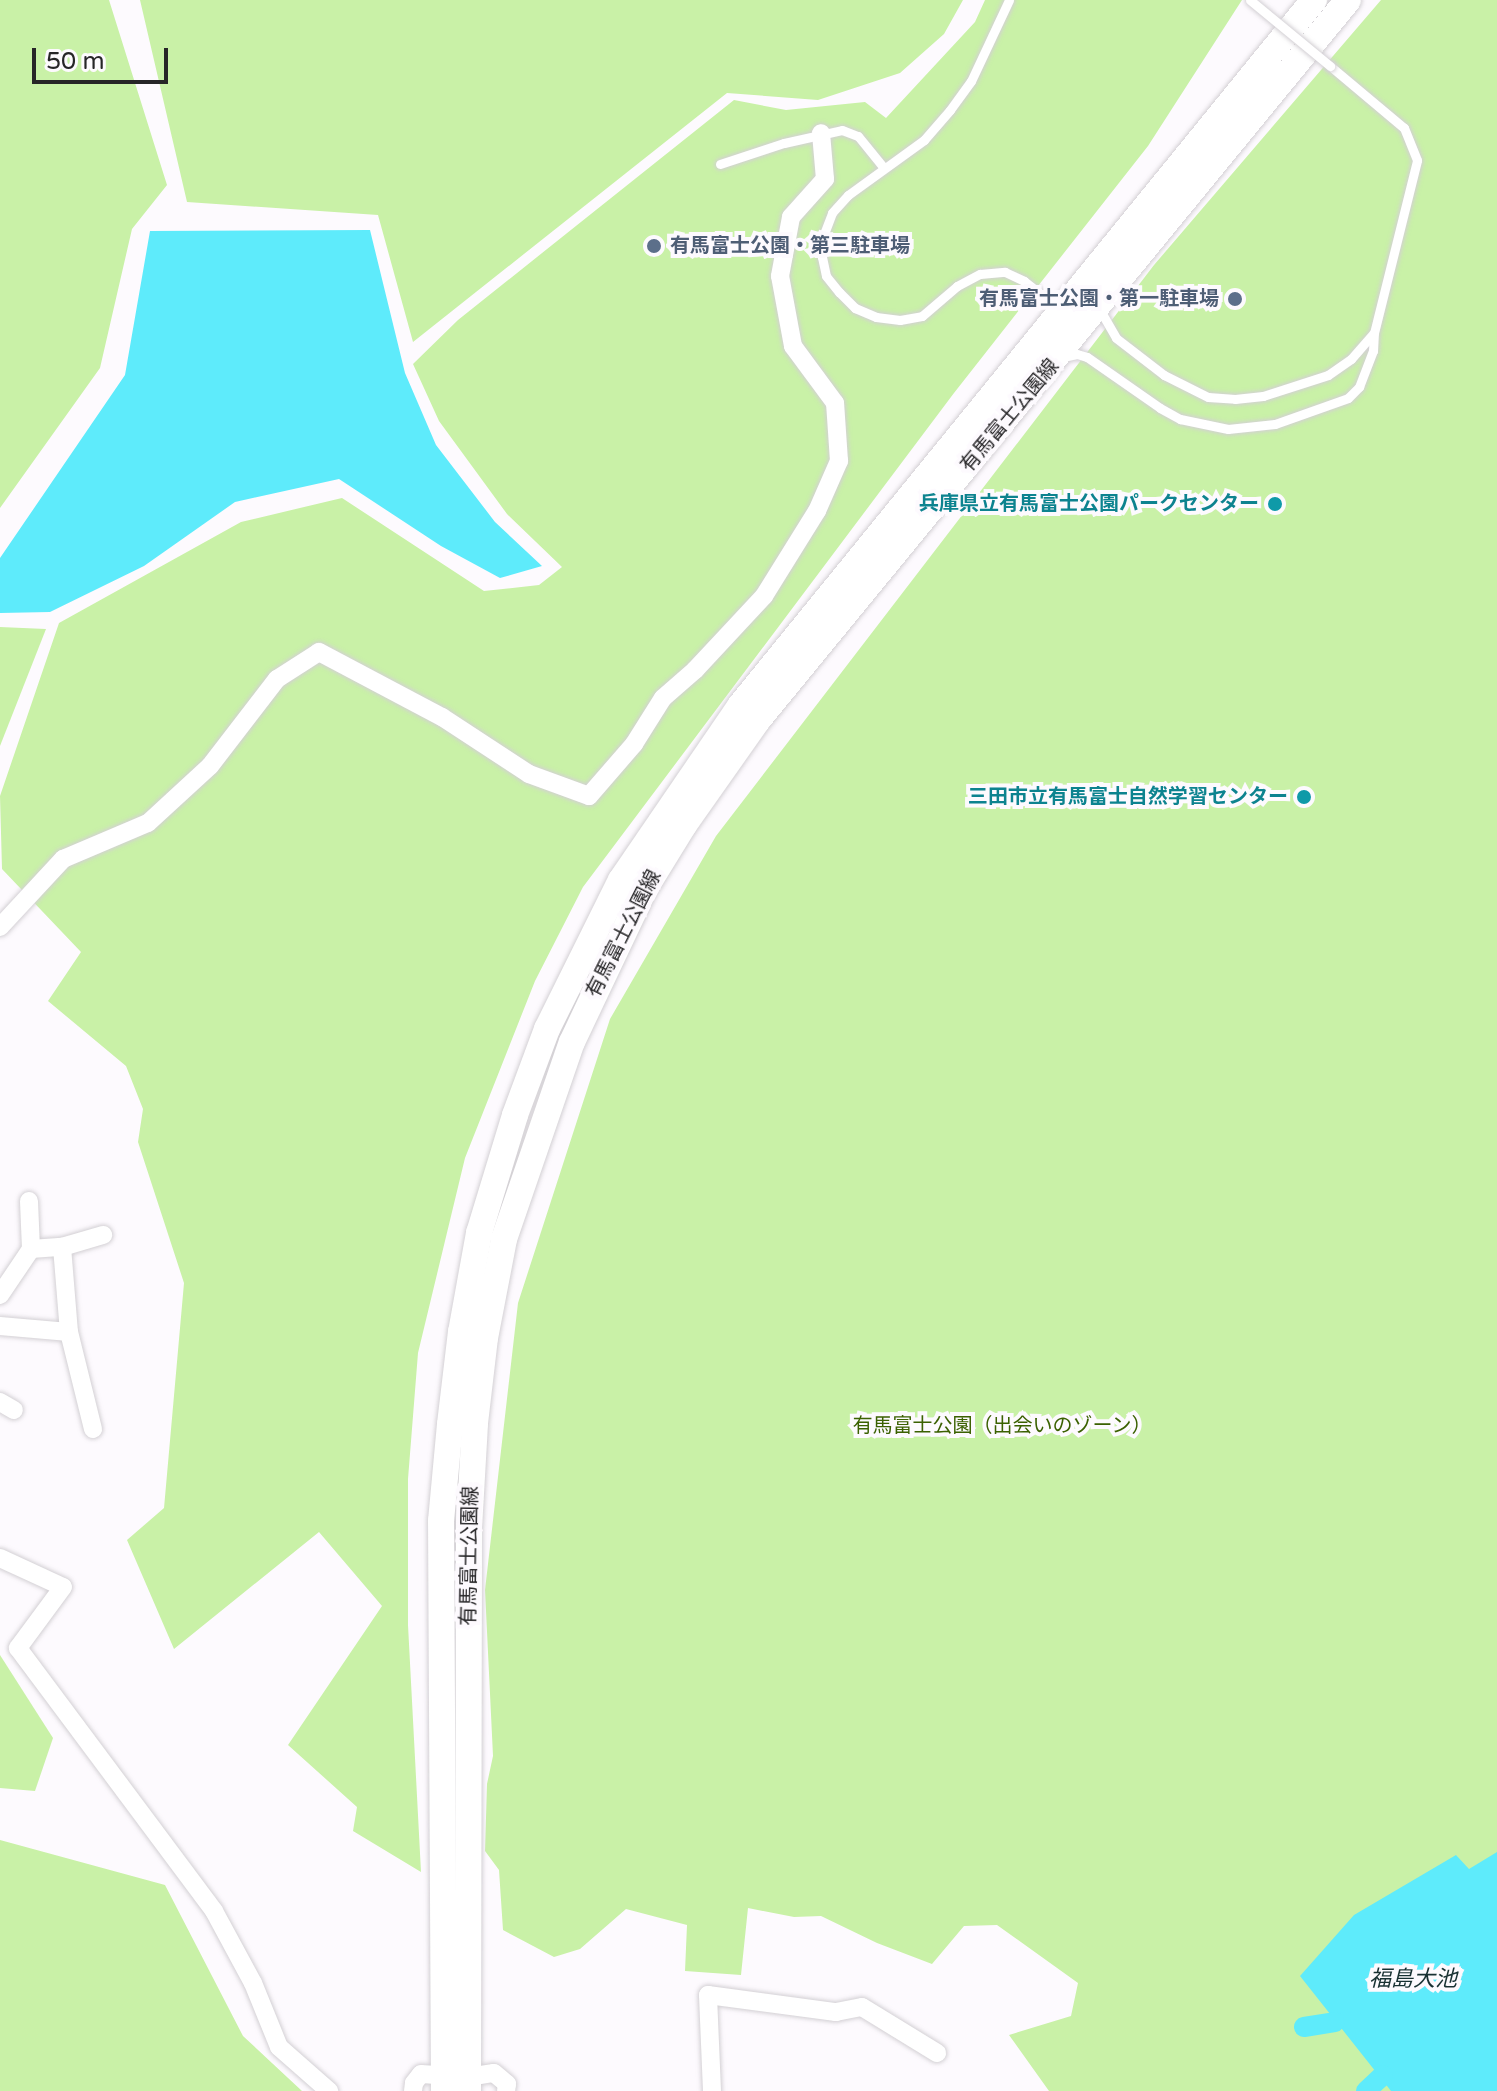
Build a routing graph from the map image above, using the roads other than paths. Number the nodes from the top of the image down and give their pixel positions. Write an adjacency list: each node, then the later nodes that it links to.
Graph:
1 (1009, 0): 7 (lane)
2 (1250, 0): 10 (lane, bridge)
3 (1314, 0): 9 (main road, 有馬富士公園線)
4 (1348, 0): 8 (main road, 有馬富士公園線)
5 (821, 133): 6 (lane); 7 (lane); 12 (street)
6 (720, 164)
7 (884, 168): 9 (lane)
8 (1099, 306): 10 (lane); 11 (main road, 有馬富士公園線)
9 (1063, 311): 23 (main road, 有馬富士公園線)
10 (1374, 333): 11 (lane)
11 (1058, 357): 23 (main road, 有馬富士公園線)
12 (0, 927)
13 (29, 1201): 16 (street)
14 (103, 1235): 15 (street)
15 (62, 1247): 16 (street); 19 (street)
16 (31, 1249): 17 (street)
17 (0, 1295)
18 (0, 1326): 19 (street)
19 (69, 1332): 20 (street)
20 (93, 1429)
21 (0, 1558): 24 (street)
22 (937, 2053): 27 (street)
23 (456, 2084): 25 (street); 26 (street)
24 (329, 2091)
25 (413, 2091)
26 (506, 2091)
27 (712, 2091)

